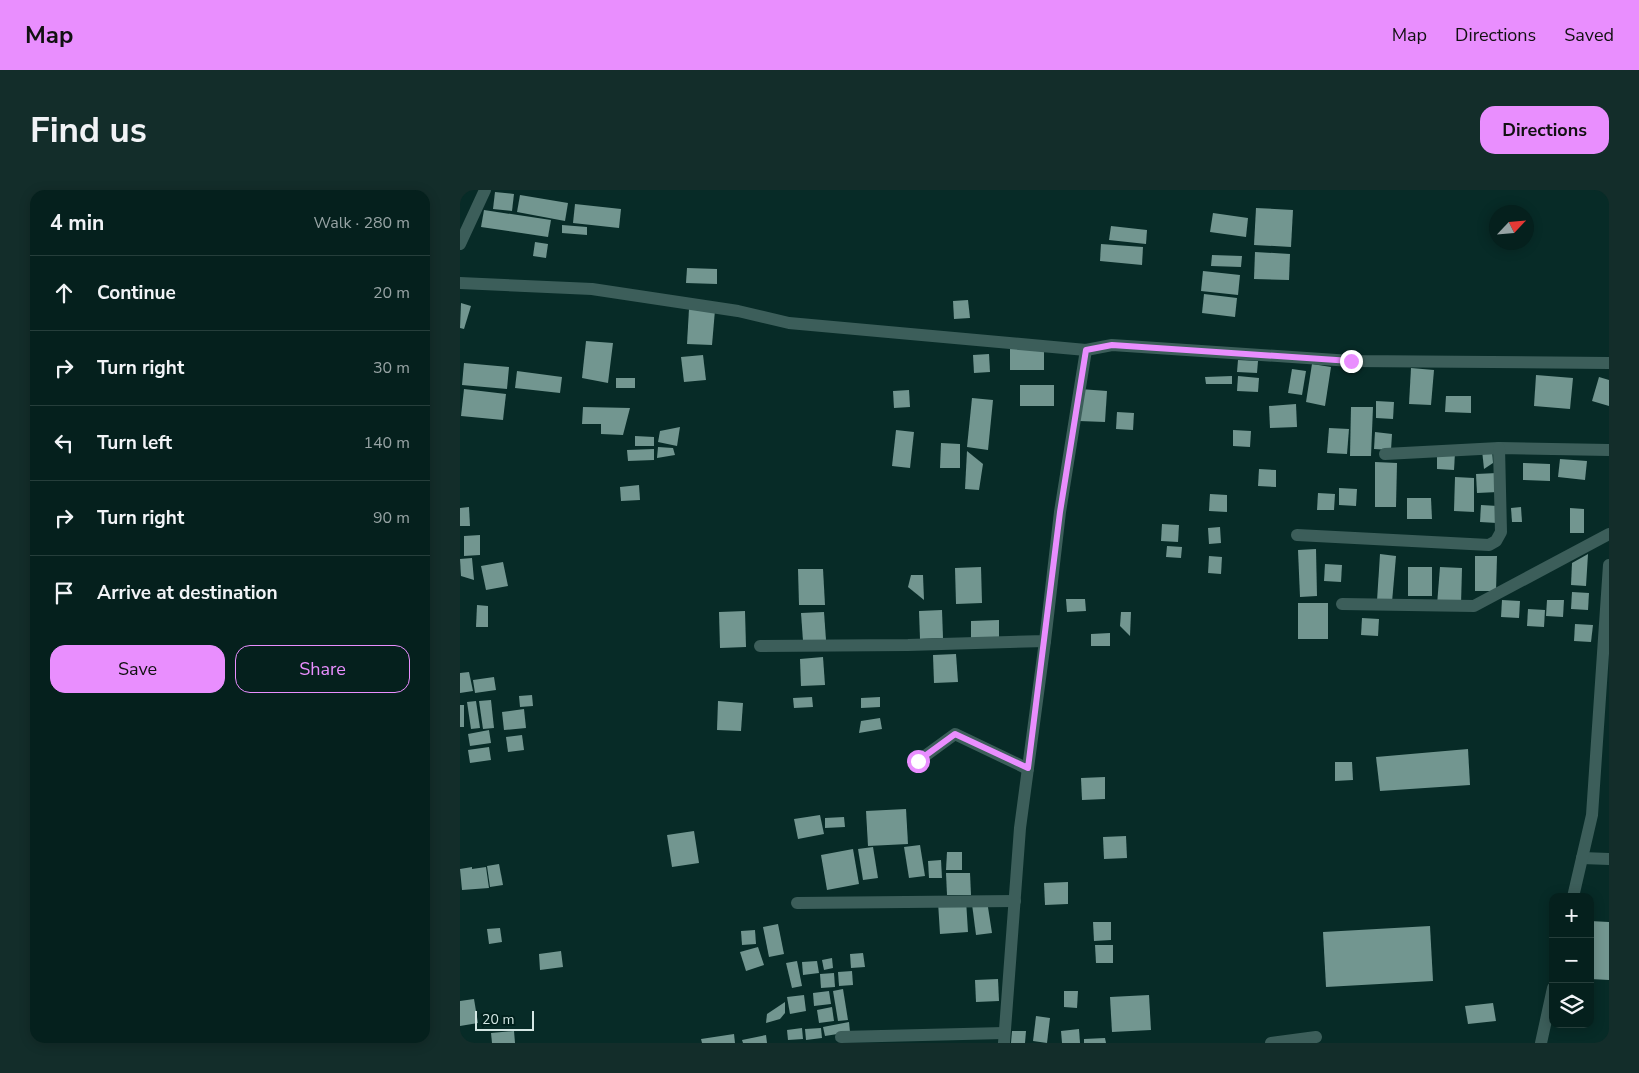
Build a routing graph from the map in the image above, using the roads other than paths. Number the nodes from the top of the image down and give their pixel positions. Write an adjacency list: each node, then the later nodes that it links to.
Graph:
1 (485, 190): 2 (street)
2 (460, 244)
3 (460, 283): 4 (street)
4 (1086, 350): 5 (street); 13 (street)
5 (1609, 363)
6 (1499, 448): 7 (street); 8 (street); 10 (street)
7 (1609, 450)
8 (1385, 454)
9 (1609, 534): 12 (street)
10 (1297, 535)
11 (1609, 565): 17 (street)
12 (1342, 604)
13 (1045, 641): 14 (street); 16 (street)
14 (760, 646)
15 (918, 761): 16 (street)
16 (1028, 768): 20 (street)
17 (1582, 858): 18 (street); 19 (street)
18 (1609, 859)
19 (1574, 893)
20 (1015, 901): 21 (street); 25 (street)
21 (797, 903)
22 (1549, 1005): 27 (street)
23 (841, 1037): 25 (street)
24 (1316, 1037): 26 (street)
25 (1004, 1038)
26 (1271, 1043)
27 (1540, 1043)

